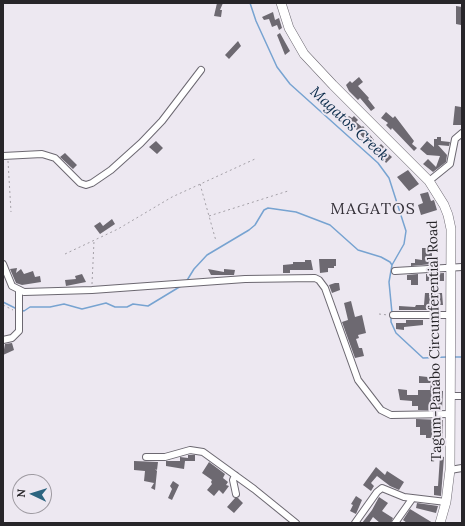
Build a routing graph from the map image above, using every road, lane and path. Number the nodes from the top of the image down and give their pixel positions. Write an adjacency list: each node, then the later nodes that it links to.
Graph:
1 (282, 3): 6 (highway, Tagum-Panabo Circumferential Road)
2 (201, 70): 4 (street)
3 (462, 133): 6 (street)
4 (5, 155): 9 (path)
5 (255, 159): 7 (path)
6 (429, 181): 16 (highway, Tagum-Panabo Circumferential Road)
7 (199, 183): 10 (path); 11 (path)
8 (288, 191): 10 (path)
9 (11, 212)
10 (209, 216): 12 (path)
11 (94, 240): 13 (path); 19 (path)
12 (216, 241)
13 (65, 254)
14 (3, 264): 18 (street)
15 (462, 267): 16 (street)
16 (451, 268): 17 (street); 24 (highway, Tagum-Panabo Circumferential Road)
17 (395, 270)
18 (19, 290): 19 (street); 22 (street)
19 (92, 290): 28 (street)
20 (3, 305): 22 (path)
21 (379, 314): 23 (path)
22 (19, 315): 25 (street)
23 (390, 315): 24 (street)
24 (451, 315): 26 (highway, Tagum-Panabo Circumferential Road)
25 (3, 340)
26 (450, 396): 27 (street); 28 (highway, Tagum-Panabo Circumferential Road)
27 (462, 396)
28 (450, 414): 31 (highway, Tagum-Panabo Circumferential Road)
29 (146, 457): 32 (street)
30 (462, 468): 31 (street)
31 (450, 470): 35 (highway, Tagum-Panabo Circumferential Road)
32 (235, 476): 33 (street); 36 (street)
33 (236, 494)
34 (412, 499): 35 (street); 37 (street); 38 (street)
35 (446, 502): 39 (highway, Tagum-Panabo Circumferential Road)
36 (296, 523)
37 (355, 523)
38 (395, 523)
39 (440, 523)

